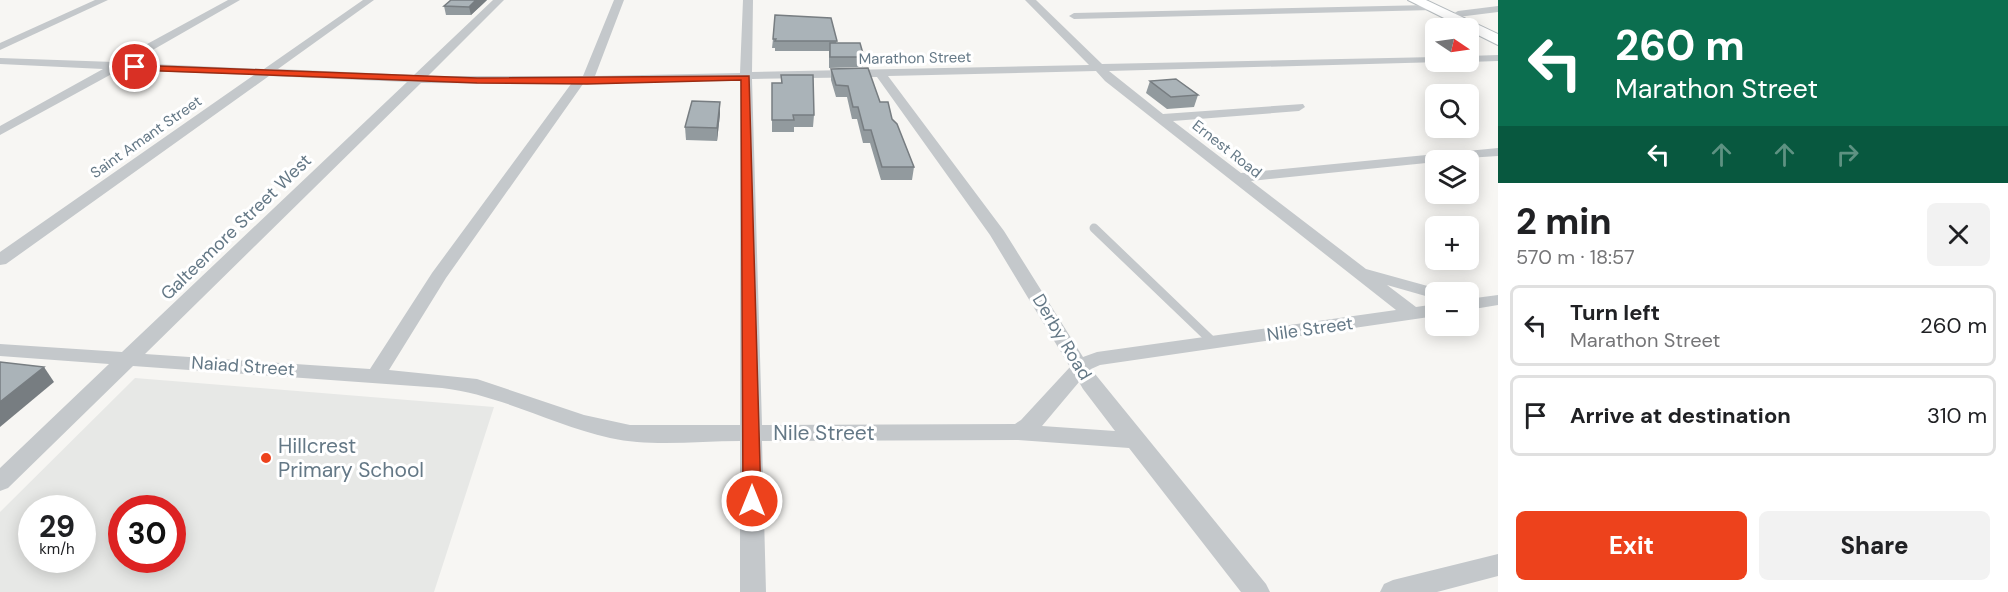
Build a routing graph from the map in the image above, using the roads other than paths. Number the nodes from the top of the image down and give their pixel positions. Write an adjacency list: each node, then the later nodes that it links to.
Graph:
1 (103, 0): 15 (street)
2 (235, 0): 20 (street)
3 (369, 0): 22 (street, Saint Amant Street)
4 (500, 0): 25 (street, Galteemore Street West)
5 (619, 0): 26 (street)
6 (748, 0): 24 (street)
7 (1030, 0): 21 (street, Ernest Road)
8 (1415, 0): 9 (main road)
9 (1426, 4): 11 (main road); 12 (street); 14 (main road)
10 (1498, 9): 11 (street)
11 (1458, 14): 13 (main road)
12 (1074, 16)
13 (1498, 32)
14 (1498, 40)
15 (0, 47)
16 (1498, 58): 17 (street)
17 (1479, 59)
18 (1425, 60): 21 (street, Marathon Street)
19 (0, 61): 20 (street, Marathon Street)
20 (116, 67): 22 (street, Marathon Street); 29 (street)
21 (1100, 70): 23 (street, Marathon Street); 28 (street, Ernest Road)
22 (266, 73): 25 (street, Marathon Street); 33 (street, Saint Amant Street)
23 (880, 73): 24 (street, Marathon Street); 41 (street, Derby Road)
24 (746, 78): 26 (street, Marathon Street); 45 (street)
25 (417, 79): 26 (street, Marathon Street); 40 (street, Galteemore Street West)
26 (583, 81): 42 (street)
27 (1299, 107): 28 (street)
28 (1161, 118): 31 (street, Ernest Road)
29 (0, 131)
30 (1498, 152): 31 (street)
31 (1237, 178): 34 (street, Ernest Road)
32 (1094, 228): 38 (lane)
33 (0, 260)
34 (1359, 271): 35 (street); 37 (street, Ernest Road)
35 (1425, 291)
36 (1425, 312): 37 (street, Nile Street)
37 (1413, 314): 38 (street, Nile Street)
38 (1214, 343): 41 (street, Nile Street)
39 (0, 350): 40 (street, Naiad Street)
40 (128, 358): 42 (street, Naiad Street); 47 (street, Galteemore Street West)
41 (1080, 368): 44 (street); 46 (street, Derby Road)
42 (376, 375): 43 (street, Naiad Street)
43 (486, 388): 45 (street, Nile Street)
44 (1018, 432): 45 (street, Nile Street); 46 (street, Nile Street)
45 (752, 433): 49 (street)
46 (1133, 440): 50 (street, Derby Road)
47 (0, 482)
48 (1498, 565): 51 (street)
49 (753, 592)
50 (1257, 592)
51 (1393, 592)

